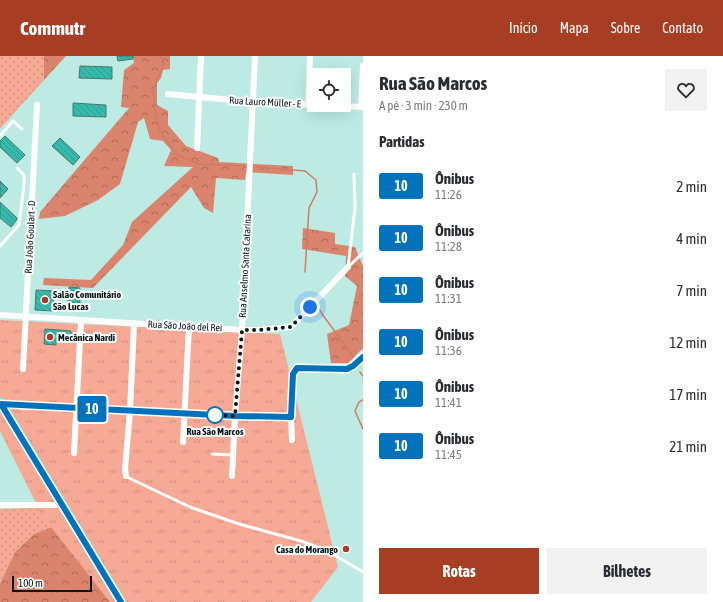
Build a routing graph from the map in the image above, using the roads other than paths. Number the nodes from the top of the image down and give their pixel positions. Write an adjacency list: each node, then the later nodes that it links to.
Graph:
1 (201, 56): 7 (street)
2 (256, 56): 8 (street, Rua Anselmo Santa Catarina)
3 (310, 56): 5 (street)
4 (363, 66): 12 (street)
5 (310, 68)
6 (168, 94): 7 (street, Rua Lauro Müller - E)
7 (199, 98): 8 (street, Rua Lauro Müller - E); 15 (street)
8 (253, 102): 10 (street, Rua Lauro Müller - E); 26 (street, Rua Anselmo Santa Catarina)
9 (37, 105): 22 (street, Rua João Goulart - D)
10 (307, 105)
11 (351, 107): 12 (street, Rua Lauro Müller - E)
12 (362, 107)
13 (22, 129): 14 (lane)
14 (0, 136)
15 (197, 148)
16 (17, 168): 18 (lane)
17 (354, 174): 20 (lane)
18 (0, 246)
19 (363, 253): 20 (lane, Rua São João del Rei)
20 (348, 267): 26 (street, Rua São João del Rei)
21 (0, 315): 22 (street, Rua São João del Rei)
22 (26, 317): 23 (street, Rua São João del Rei); 28 (street, Rua João Goulart - D)
23 (81, 321): 24 (street, Rua São João del Rei); 30 (street)
24 (134, 324): 25 (street, Rua São João del Rei); 31 (street)
25 (189, 326): 26 (street, Rua São João del Rei); 32 (street)
26 (242, 330): 33 (street, Rua Anselmo Santa Catarina)
27 (363, 356): 34 (street)
28 (23, 369)
29 (0, 403): 30 (street); 43 (main road)
30 (76, 408): 31 (street); 37 (street)
31 (130, 411): 32 (street); 40 (street)
32 (184, 413): 33 (street); 36 (street)
33 (235, 416): 34 (street); 39 (street, Rua Anselmo Santa Catarina)
34 (291, 417): 35 (street)
35 (292, 440)
36 (182, 442)
37 (74, 453)
38 (212, 454): 39 (lane)
39 (233, 455): 41 (street, Rua Anselmo Santa Catarina)
40 (126, 476): 44 (lane)
41 (232, 476)
42 (0, 505): 43 (street)
43 (62, 505): 45 (main road)
44 (363, 572)
45 (121, 602)

